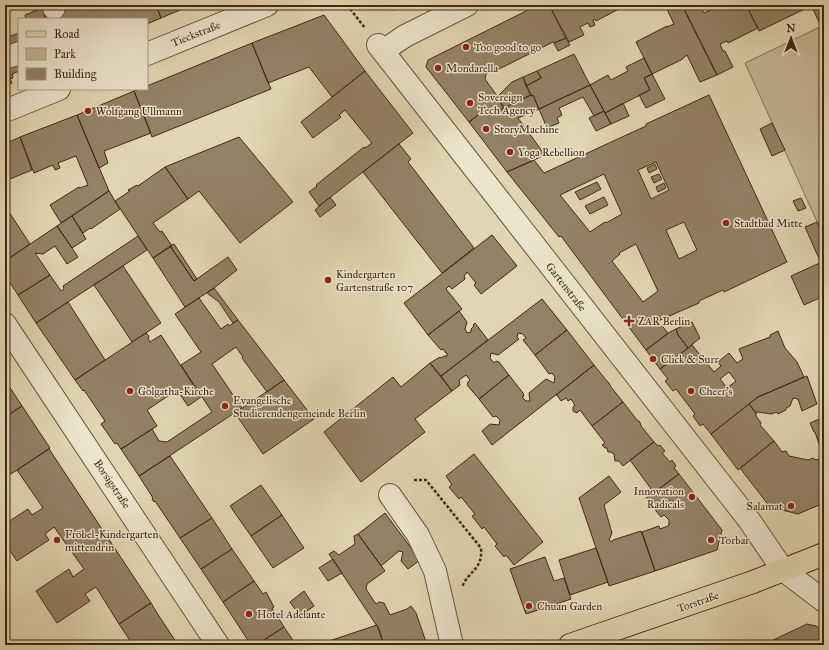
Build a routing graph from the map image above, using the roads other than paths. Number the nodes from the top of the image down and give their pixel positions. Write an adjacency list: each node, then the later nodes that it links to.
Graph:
1 (267, 5): 4 (street, Tieckstraße)
2 (467, 5): 11 (street, Gartenstraße)
3 (18, 52): 5 (street)
4 (148, 54)
5 (5, 58)
6 (57, 90): 7 (street)
7 (5, 111)
8 (5, 324): 13 (street, Borsigstraße)
9 (390, 495): 14 (street)
10 (824, 554): 11 (main road, Torstraße)
11 (783, 570): 12 (street, Gartenstraße); 15 (main road, Torstraße)
12 (824, 601)
13 (218, 645)
14 (452, 645)
15 (570, 645)

